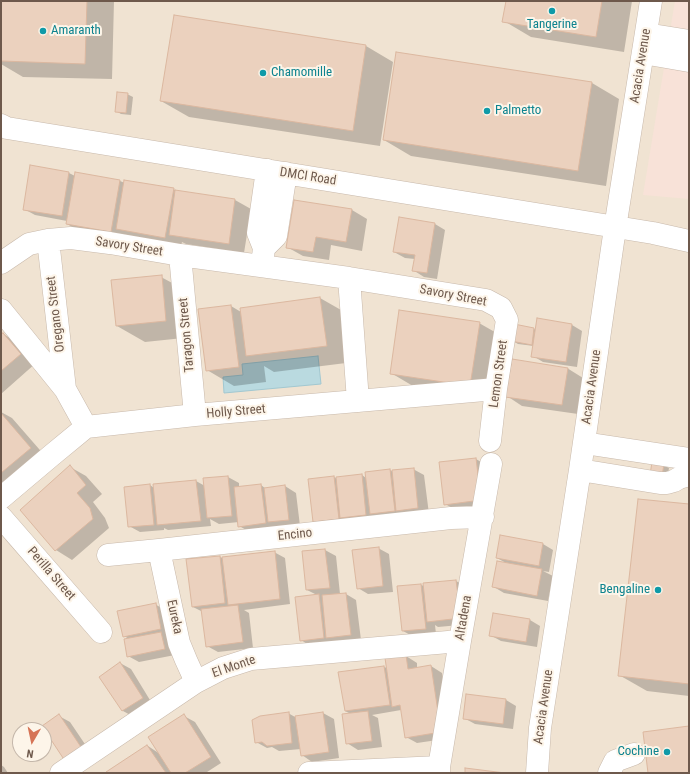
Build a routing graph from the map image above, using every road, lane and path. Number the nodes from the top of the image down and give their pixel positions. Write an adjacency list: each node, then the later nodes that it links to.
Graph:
1 (651, 1): 3 (street, Acacia Avenue)
2 (689, 41): 3 (street)
3 (644, 44): 4 (street); 7 (street, Acacia Avenue)
4 (689, 60)
5 (1, 125): 6 (street, DMCI Road)
6 (277, 171): 7 (street, DMCI Road); 11 (street)
7 (615, 228): 9 (street, DMCI Road); 22 (street, Acacia Avenue)
8 (48, 240): 10 (street, Savory Street); 12 (street, Savory Street); 16 (street, Oregano Street)
9 (689, 241)
10 (180, 255): 11 (street, Savory Street); 19 (street, Taragon Street)
11 (263, 257): 13 (street, Savory Street)
12 (1, 263)
13 (349, 278): 14 (street, Savory Street); 18 (street)
14 (501, 308): 17 (street, Lemon Street)
15 (1, 310): 16 (street, Oregano Street)
16 (65, 389): 20 (street, Oregano Street)
17 (496, 389): 18 (street, Holly Street); 21 (street, Lemon Street)
18 (358, 401): 19 (street, Holly Street)
19 (195, 415): 20 (street, Holly Street)
20 (86, 427): 29 (street)
21 (490, 441)
22 (584, 443): 23 (street); 26 (street, Acacia Avenue)
23 (638, 451): 24 (street); 28 (street)
24 (689, 459)
25 (491, 464): 30 (street, Altadena)
26 (580, 470): 28 (street); 41 (street, Acacia Avenue)
27 (689, 475): 28 (street)
28 (636, 479)
29 (1, 498)
30 (482, 517): 32 (street, Encino); 35 (street, Altadena)
31 (1, 518): 34 (street, Perilla Street)
32 (159, 550): 33 (street, Encino); 36 (street, Eureka)
33 (108, 555)
34 (101, 632)
35 (460, 641): 36 (street, El Monte); 38 (street, Altadena)
36 (196, 682): 39 (street, El Monte)
37 (634, 754): 42 (street)
38 (439, 770): 40 (street)
39 (61, 773)
40 (309, 773)
41 (537, 773)
42 (609, 773)

